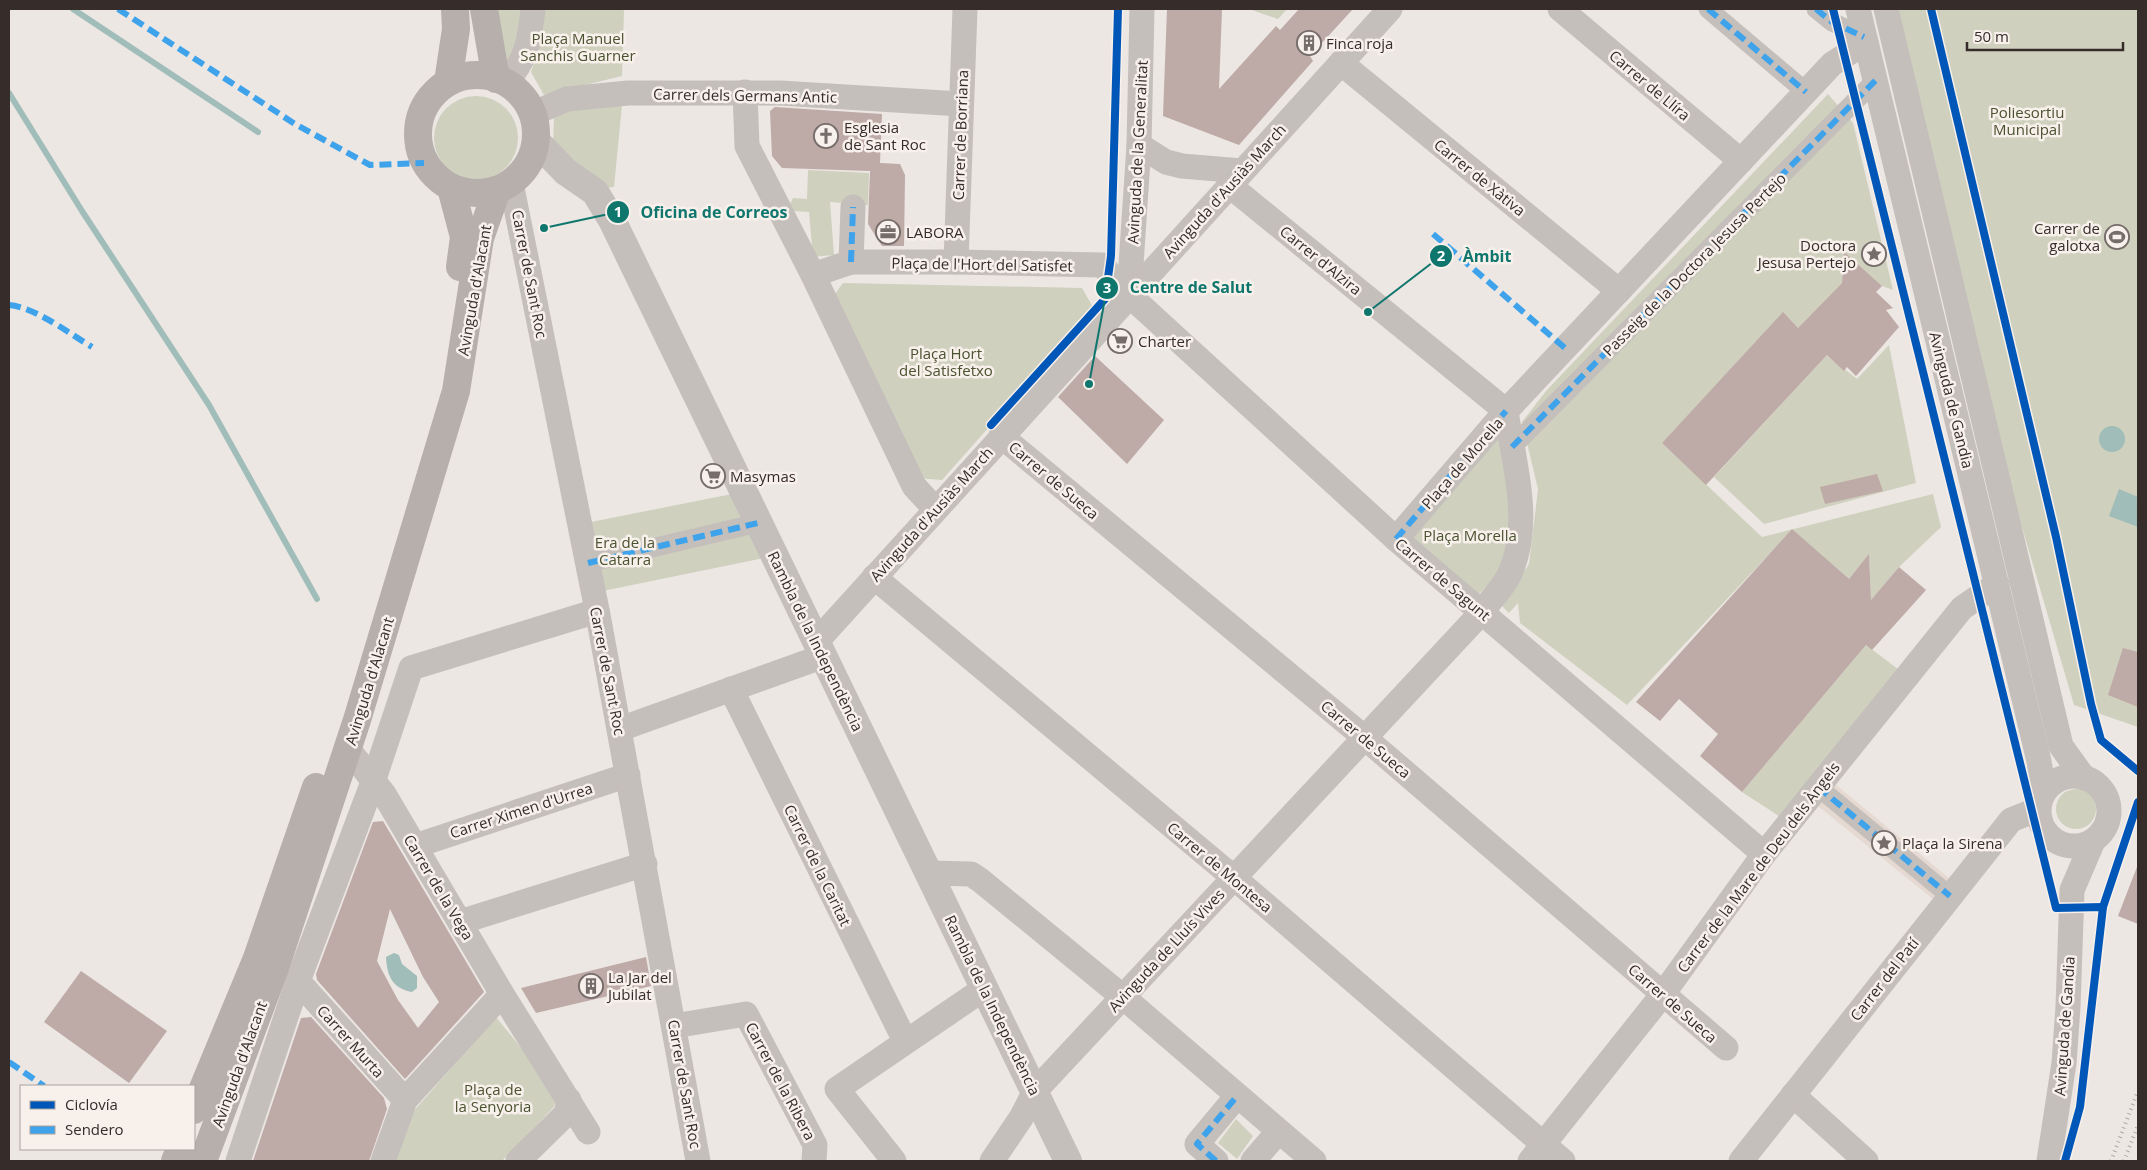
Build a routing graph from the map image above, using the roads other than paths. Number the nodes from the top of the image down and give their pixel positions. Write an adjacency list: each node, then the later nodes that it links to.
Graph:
1 (454, 9): 16 (main road)
2 (484, 9): 15 (main road)
3 (533, 9): 15 (street)
4 (964, 9): 19 (street, Carrer de Borriana)
5 (1142, 9): 22 (street, Avinguda de la Generalitat)
6 (1390, 9): 13 (street, Avinguda d'Ausiàs March)
7 (1560, 9): 23 (street, Carrer de Llíra)
8 (1708, 9): 18 (street)
9 (1816, 9): 12 (street)
10 (1858, 9): 12 (street, Avinguda de Gandia)
11 (1886, 9): 50 (street, Avinguda de Gandia)
12 (1865, 40): 14 (street, Avinguda de Gandia); 18 (street)
13 (1340, 63): 24 (street, Avinguda d'Ausiàs March); 31 (street, Carrer de Xàtiva)
14 (1876, 80): 35 (street, Passeig de la Doctora Jesusa Pertejo); 41 (street, Avinguda de Gandia)
15 (500, 81): 16 (main road); 20 (main road)
16 (448, 82): 26 (main road)
17 (745, 92): 19 (street, Carrer dels Germans Antic); 20 (street, Carrer dels Germans Antic); 30 (street)
18 (1806, 92): 23 (street)
19 (961, 104): 29 (street, Carrer de Borriana)
20 (532, 114): 21 (main road)
21 (536, 142): 25 (main road); 37 (street, Rambla de la Independència)
22 (1140, 145): 24 (street); 32 (street, Avinguda de la Generalitat)
23 (1741, 161): 31 (street)
24 (1236, 178): 32 (street, Avinguda d'Ausiàs March); 33 (street, Carrer d'Alzira)
25 (504, 186): 26 (main road); 39 (street, Carrer de Sant Roc); 48 (main road, Avinguda d'Alacant)
26 (451, 188): 77 (main road, Avinguda d'Alacant)
27 (852, 207): 28 (street)
28 (851, 262): 29 (street, Plaça de l'Hort del Satisfet); 30 (street, Plaça de l'Hort del Satisfet)
29 (956, 262): 32 (street, Plaça de l'Hort del Satisfet)
30 (813, 275): 36 (street)
31 (1619, 291): 33 (street)
32 (1129, 296): 34 (street, Avinguda d'Ausiàs March); 38 (street, Carrer de Sagunt)
33 (1506, 411): 35 (street, Plaça de Morella); 38 (street, Plaça de Morella)
34 (1001, 436): 36 (street, Avinguda d'Ausiàs March); 47 (street, Carrer de Sueca)
35 (1512, 447): 43 (street, Plaça de Morella)
36 (935, 509): 40 (street, Avinguda d'Ausiàs March)
37 (758, 523): 39 (street); 44 (street, Rambla de la Independència)
38 (1396, 538): 43 (street, Carrer de Sagunt)
39 (588, 563): 42 (street, Carrer de Sant Roc)
40 (874, 577): 44 (street, Avinguda d'Ausiàs March); 60 (street, Carrer de Montesa)
41 (1997, 584): 52 (street, Carrer de la Mare de Deu dels Àngels); 53 (street, Avinguda de Gandia)
42 (597, 611): 46 (street, Carrer de Sant Roc); 51 (street, Avinguda d'Alacant)
43 (1482, 612): 47 (street, Avinguda de Lluís Vives); 57 (street, Carrer de Sagunt)
44 (820, 649): 45 (street); 59 (street, Rambla de la Independència)
45 (731, 689): 46 (street); 70 (street, Carrer de la Caritat)
46 (620, 729): 49 (street, Carrer de Sant Roc)
47 (1365, 738): 60 (street, Avinguda de Lluís Vives); 67 (street, Carrer de Sueca)
48 (348, 749): 51 (street, Carrer de la Vega); 81 (main road, Avinguda d'Alacant)
49 (628, 775): 56 (street, Carrer Ximen d'Urrea); 58 (street, Carrer de Sant Roc)
50 (2084, 778): 53 (street); 55 (street)
51 (373, 782): 56 (street, Carrer de la Vega); 64 (street, Avinguda d'Alacant)
52 (1818, 787): 57 (street, Carrer de la Mare de Deu dels Àngels); 62 (street)
53 (2041, 800): 54 (street); 62 (street, Carrer del Patí)
54 (2054, 840): 55 (street); 61 (street, Avinguda de Gandia)
55 (2093, 841): 61 (street, Avinguda de Gandia)
56 (414, 846): 63 (street, Carrer de la Vega)
57 (1764, 854): 67 (street, Carrer de la Mare de Deu dels Àngels)
58 (645, 864): 63 (street); 69 (street, Carrer de Sant Roc)
59 (929, 873): 65 (street, Rambla de la Independència); 68 (street)
60 (1233, 878): 68 (street, Avinguda de Lluís Vives); 80 (street, Carrer de Montesa)
61 (2072, 890): 96 (street, Avinguda de Gandia)
62 (1950, 896): 73 (street, Carrer del Patí)
63 (460, 922): 66 (street, Carrer de la Vega)
64 (298, 981): 75 (street, Carrer Murta); 82 (street, Avinguda d'Alacant)
65 (985, 988): 70 (street); 72 (street, Rambla de la Independència)
66 (502, 994): 75 (street); 76 (street)
67 (1662, 994): 71 (street, Carrer de Sueca); 80 (street, Carrer de la Mare de Deu dels Àngels)
68 (1123, 997): 72 (street, Avinguda de Lluís Vives); 74 (street)
69 (674, 1026): 85 (street, Carrer de Sant Roc); 86 (street, Carrer de la Ribera)
70 (905, 1041): 87 (street)
71 (1726, 1048)
72 (1035, 1091): 88 (street, Avinguda de Lluís Vives); 89 (street, Rambla de la Independència)
73 (1793, 1095): 94 (street, Carrer del Patí); 95 (street)
74 (1237, 1096): 79 (street); 90 (street)
75 (405, 1100): 83 (street)
76 (568, 1100): 78 (street); 84 (street)
77 (195, 1108)
78 (588, 1132)
79 (1278, 1132): 91 (street); 92 (street)
80 (1536, 1153): 93 (street, Carrer de Montesa)
81 (204, 1161)
82 (238, 1161)
83 (383, 1161)
84 (518, 1161)
85 (698, 1161)
86 (814, 1161)
87 (894, 1161)
88 (992, 1161)
89 (1068, 1161)
90 (1216, 1161)
91 (1253, 1161)
92 (1314, 1161)
93 (1563, 1161)
94 (1741, 1161)
95 (1866, 1161)
96 (2049, 1161)

